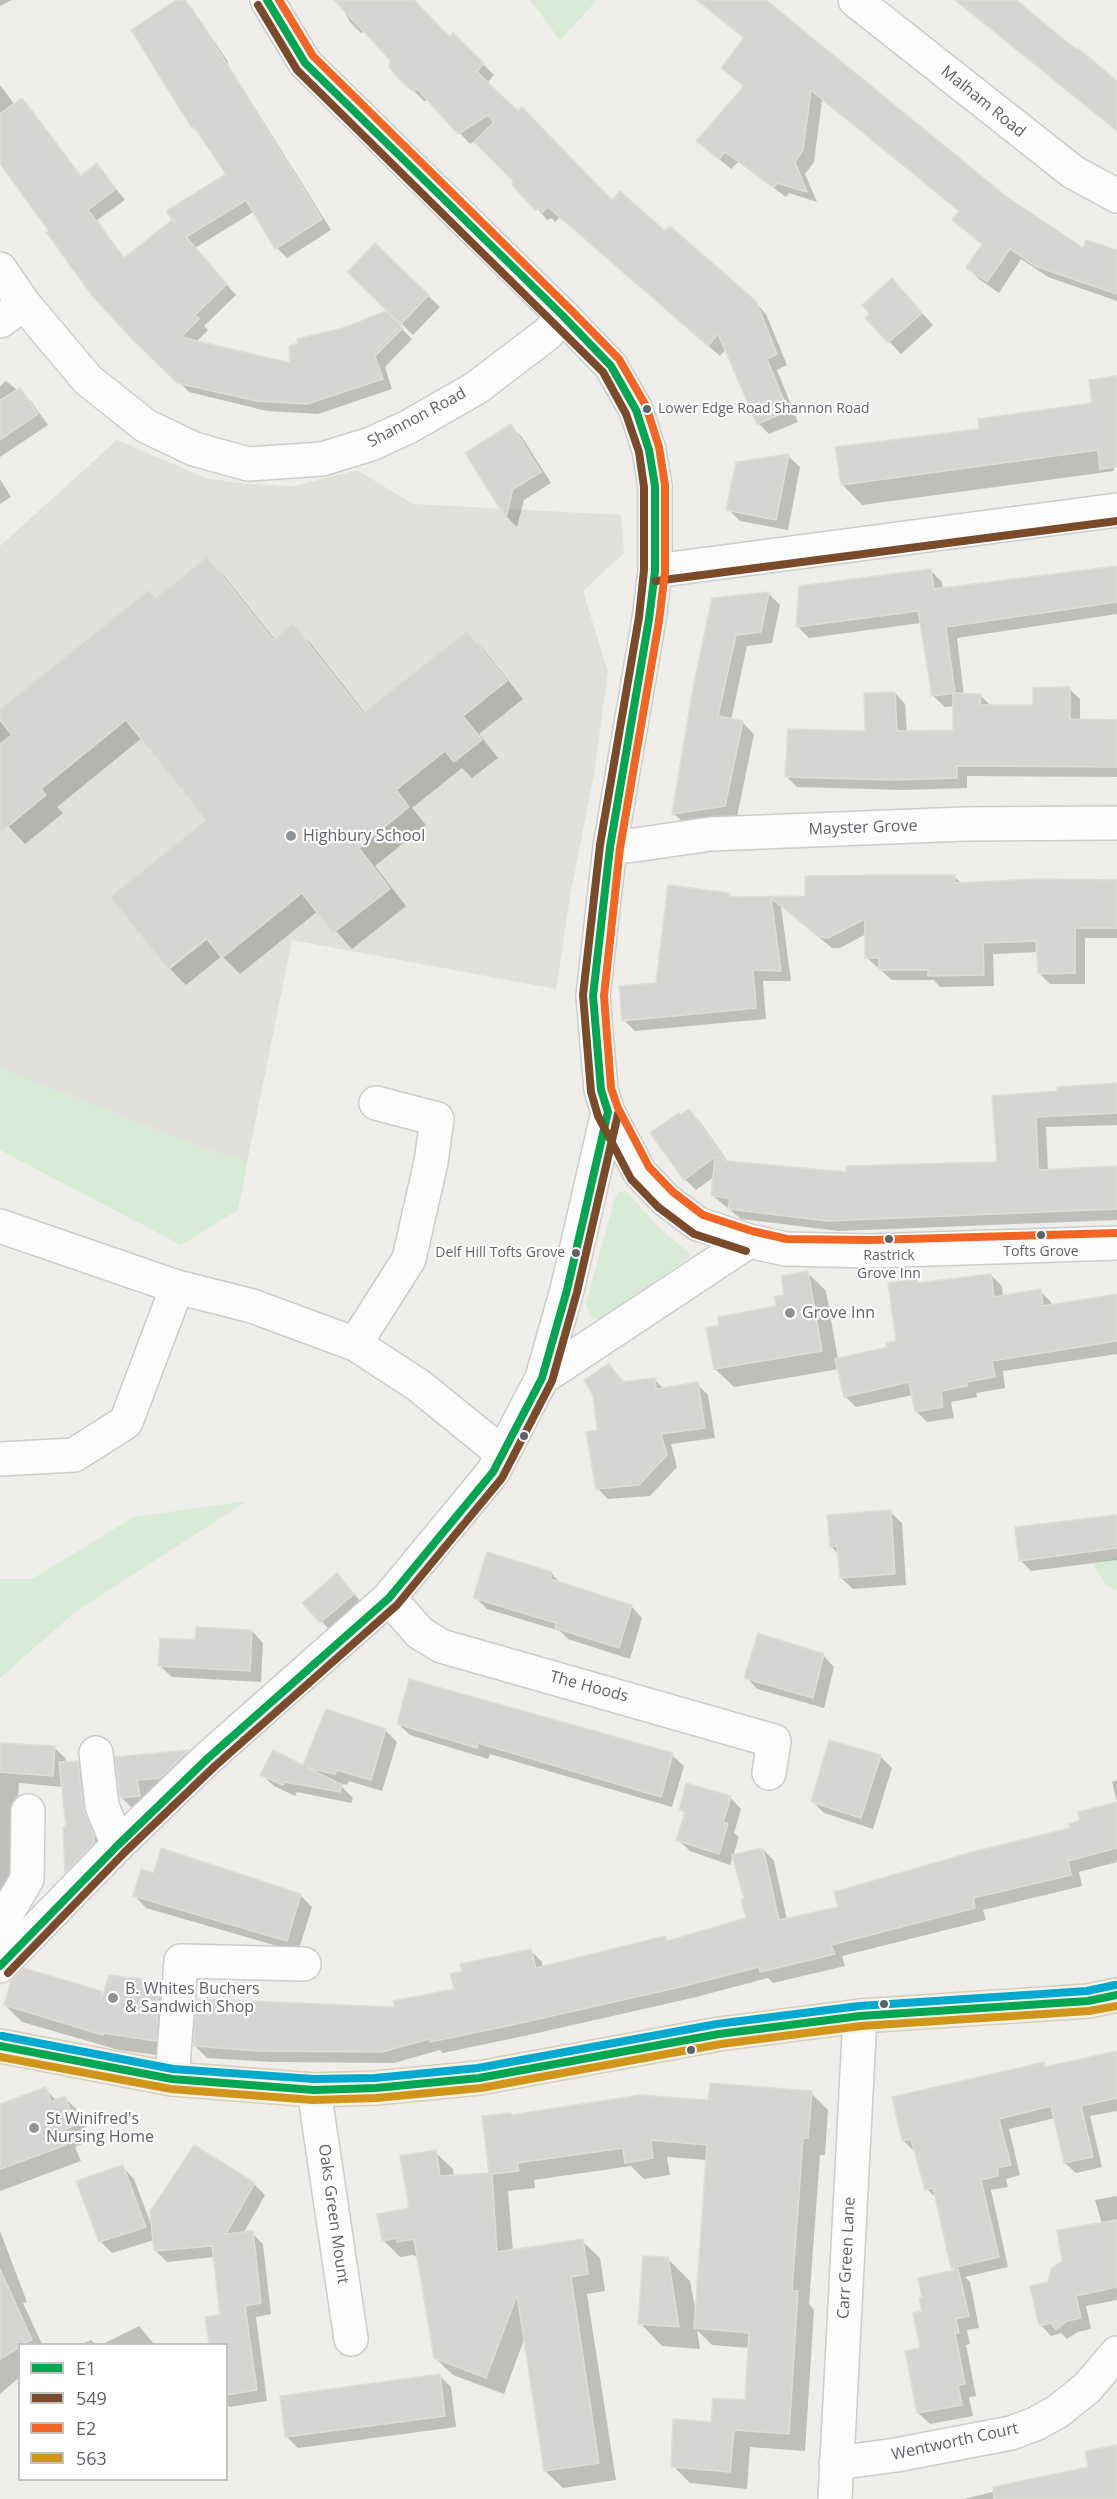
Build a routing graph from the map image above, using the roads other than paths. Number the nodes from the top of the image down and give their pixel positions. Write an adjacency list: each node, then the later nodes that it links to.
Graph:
1 (267, 0): 6 (street)
2 (855, 0): 3 (street, Malham Road)
3 (1117, 196)
4 (0, 269): 5 (street, Shannon Road)
5 (12, 312): 6 (street, Shannon Road)
6 (563, 316): 8 (street)
7 (1117, 510): 8 (street)
8 (655, 571): 10 (street)
9 (1117, 822): 10 (street, Mayster Grove)
10 (610, 847): 12 (street)
11 (376, 1103): 17 (street)
12 (608, 1112): 14 (street); 18 (street)
13 (0, 1226): 16 (street)
14 (750, 1241): 15 (street); 18 (street)
15 (1117, 1243)
16 (177, 1287): 17 (street); 20 (street)
17 (355, 1344): 19 (street)
18 (542, 1378): 19 (street)
19 (502, 1453): 21 (street)
20 (0, 1459)
21 (388, 1598): 23 (street, The Hoods); 25 (street)
22 (96, 1753): 25 (street)
23 (769, 1773)
24 (28, 1811): 26 (street)
25 (118, 1845): 28 (street)
26 (0, 1925)
27 (303, 1964): 32 (street)
28 (0, 1965)
29 (1117, 1995): 30 (main road)
30 (860, 2016): 33 (main road); 36 (street, Carr Green Lane)
31 (0, 2046): 32 (main road)
32 (172, 2079): 33 (main road)
33 (314, 2090): 34 (street, Oaks Green Mount)
34 (351, 2339)
35 (1117, 2353): 36 (street, Wentworth Court)
36 (836, 2463): 37 (street, Carr Green Lane)
37 (835, 2499)

